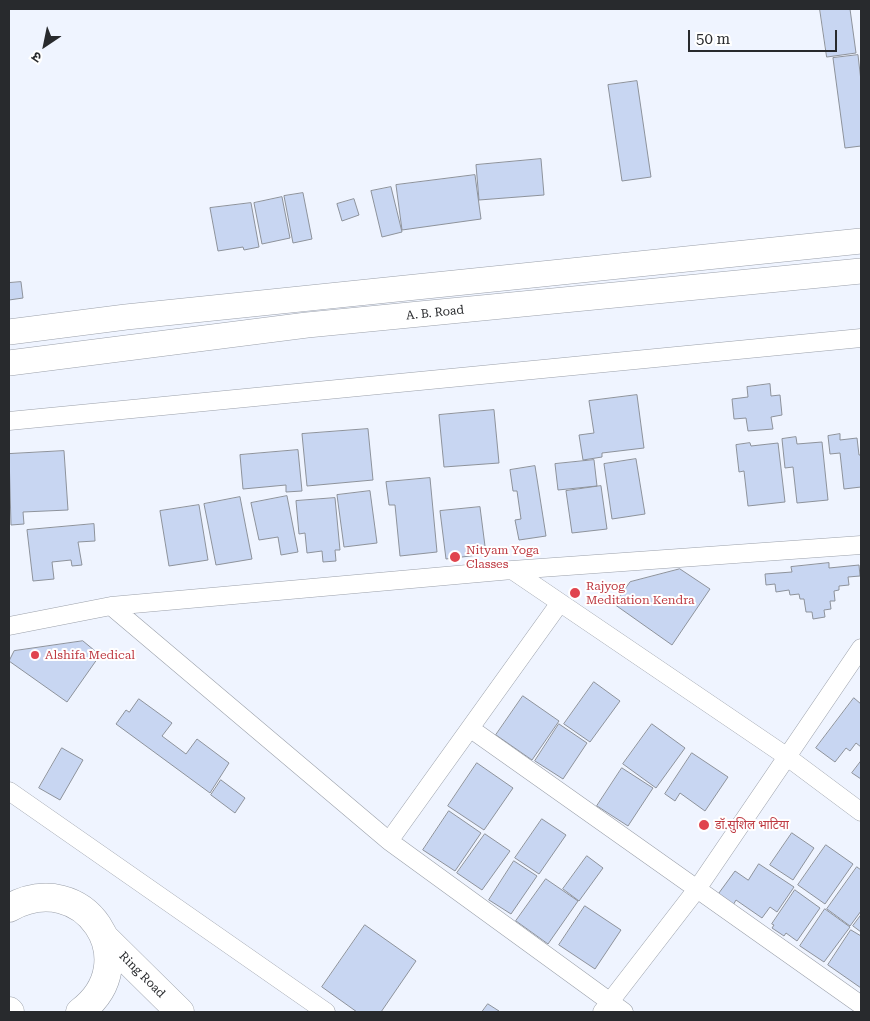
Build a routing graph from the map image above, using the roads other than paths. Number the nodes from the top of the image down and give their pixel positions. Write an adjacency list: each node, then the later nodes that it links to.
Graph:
1 (861, 241): 3 (main road)
2 (861, 271): 5 (main road, A. B. Road)
3 (9, 332)
4 (861, 338): 6 (street)
5 (9, 363)
6 (9, 421)
7 (861, 545): 8 (street)
8 (512, 570): 9 (street); 10 (street)
9 (559, 604): 13 (street); 14 (street)
10 (111, 606): 11 (street); 17 (street)
11 (9, 626)
12 (861, 648): 14 (street)
13 (471, 729): 17 (street); 19 (street)
14 (786, 756): 16 (street); 19 (street)
15 (9, 791): 27 (street)
16 (861, 812)
17 (390, 841): 24 (street)
18 (9, 881): 20 (highway)
19 (696, 889): 23 (street); 24 (street)
20 (38, 896): 21 (highway); 22 (highway)
21 (9, 908)
22 (105, 938): 25 (highway); 26 (highway, Ring Road)
23 (861, 1005)
24 (612, 1009)
25 (80, 1012)
26 (180, 1012)
27 (326, 1012)

